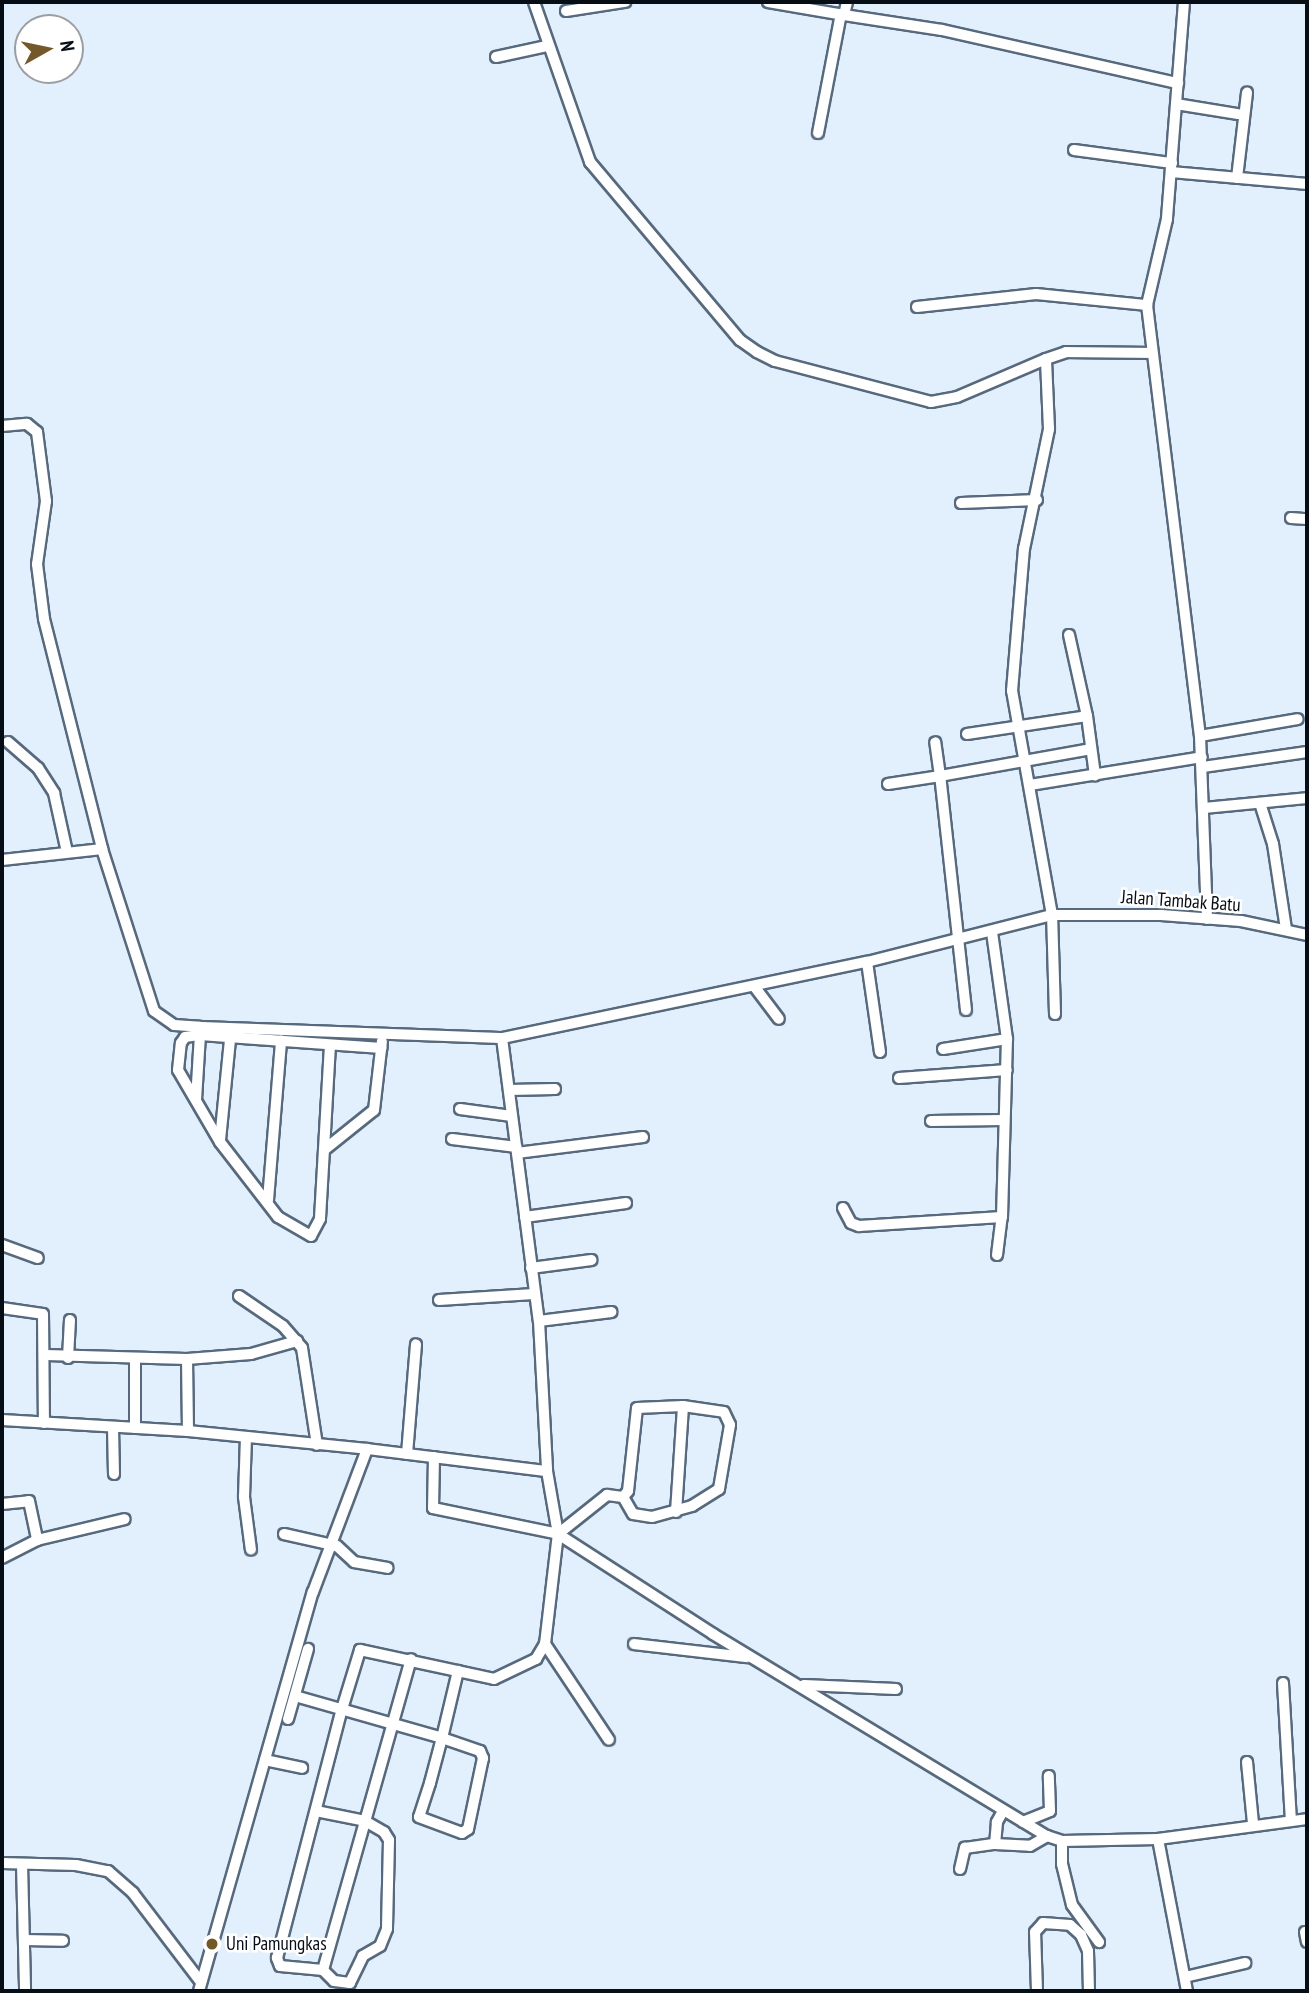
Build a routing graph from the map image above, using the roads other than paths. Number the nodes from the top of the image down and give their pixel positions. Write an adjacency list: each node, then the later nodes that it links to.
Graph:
1 (534, 2): 8 (street)
2 (625, 2): 6 (street)
3 (768, 2): 7 (street)
4 (848, 2): 7 (street)
5 (1184, 2): 10 (street)
6 (566, 11)
7 (842, 15): 10 (street); 14 (street)
8 (547, 46): 9 (street); 22 (street)
9 (496, 57)
10 (1178, 83): 12 (street)
11 (1247, 93): 17 (street)
12 (1176, 104): 13 (street); 16 (street)
13 (1238, 114)
14 (818, 133)
15 (1074, 150): 16 (street)
16 (1171, 168): 17 (street); 19 (street)
17 (1237, 178): 18 (street)
18 (1307, 184)
19 (1147, 305): 20 (street); 21 (street)
20 (918, 307)
21 (1152, 351): 22 (street); 33 (street)
22 (1046, 359): 24 (street)
23 (2, 426): 47 (street)
24 (1037, 500): 25 (street); 31 (street)
25 (961, 503)
26 (1291, 518): 27 (street)
27 (1307, 519)
28 (1069, 635): 29 (street)
29 (1087, 716): 31 (street); 36 (street)
30 (1298, 719): 33 (street)
31 (1019, 727): 32 (street); 38 (street)
32 (967, 734)
33 (1200, 736): 39 (street)
34 (8, 742): 48 (street)
35 (936, 742): 41 (street)
36 (1091, 749): 38 (street); 40 (street)
37 (1307, 752): 39 (street)
38 (1025, 758): 41 (street); 43 (street)
39 (1202, 762): 40 (street); 46 (street)
40 (1095, 775): 43 (street)
41 (940, 776): 42 (street); 55 (street)
42 (888, 784)
43 (1030, 785): 50 (street)
44 (1307, 798): 45 (street)
45 (1260, 803): 46 (street); 52 (street)
46 (1204, 808): 51 (street)
47 (102, 849): 48 (street); 66 (street)
48 (67, 852): 49 (street)
49 (2, 859)
50 (1052, 915): 51 (street, Jalan Tambak Batu); 53 (street, Jalan Tambak Batu); 59 (street)
51 (1207, 919): 52 (street, Jalan Tambak Batu)
52 (1286, 929): 54 (street, Jalan Tambak Batu)
53 (992, 932): 55 (street, Jalan Tambak Batu); 64 (street)
54 (1307, 935)
55 (958, 938): 56 (street, Jalan Tambak Batu); 58 (street)
56 (867, 962): 57 (street, Jalan Tambak Batu); 69 (street)
57 (754, 986): 60 (street); 62 (street, Jalan Tambak Batu)
58 (966, 1010)
59 (1055, 1014)
60 (779, 1019)
61 (200, 1035): 63 (street); 74 (street); 74 (street)
62 (502, 1038): 66 (street, Jalan Tambak Batu); 73 (street)
63 (230, 1039): 65 (street); 81 (street)
64 (1007, 1039): 68 (street); 70 (street)
65 (281, 1041): 67 (street); 84 (street)
66 (382, 1042): 67 (street); 82 (street)
67 (330, 1045): 82 (street)
68 (943, 1049)
69 (880, 1052)
70 (1007, 1070): 71 (street); 77 (street)
71 (899, 1078)
72 (555, 1089): 73 (street)
73 (509, 1090): 76 (street)
74 (196, 1100): 81 (street)
75 (460, 1109): 76 (street)
76 (512, 1116): 83 (street)
77 (1003, 1120): 78 (street); 88 (street)
78 (931, 1121)
79 (643, 1138): 83 (street)
80 (452, 1139): 83 (street)
81 (220, 1142): 84 (street)
82 (324, 1150): 84 (street)
83 (517, 1150): 87 (street)
84 (268, 1200)
85 (626, 1203): 87 (street)
86 (843, 1208): 88 (street)
87 (525, 1217): 93 (street)
88 (1002, 1217): 90 (street)
89 (2, 1245): 91 (street)
90 (997, 1255)
91 (38, 1258)
92 (591, 1260): 93 (street)
93 (531, 1268): 94 (street)
94 (534, 1294): 96 (street); 100 (street)
95 (239, 1296): 101 (street)
96 (439, 1300)
97 (2, 1308): 103 (street)
98 (611, 1312): 100 (street)
99 (70, 1320): 104 (street)
100 (539, 1321): 118 (street)
101 (297, 1341): 105 (street); 114 (street)
102 (416, 1344): 116 (street)
103 (46, 1355): 104 (street); 109 (street)
104 (68, 1358): 106 (street)
105 (187, 1359): 106 (street); 112 (street)
106 (135, 1360): 111 (street)
107 (683, 1406): 120 (street); 122 (street); 122 (street)
108 (2, 1420): 109 (street)
109 (44, 1423): 110 (street)
110 (113, 1427): 111 (street); 119 (street)
111 (135, 1428): 112 (street)
112 (188, 1431): 113 (street)
113 (246, 1437): 114 (street); 128 (street)
114 (317, 1445): 115 (street)
115 (367, 1449): 116 (street); 127 (street)
116 (407, 1454): 117 (street)
117 (435, 1457): 118 (street); 125 (street)
118 (547, 1471): 125 (street)
119 (114, 1474)
120 (623, 1497): 122 (street); 125 (street)
121 (2, 1504): 126 (street)
122 (676, 1512)
123 (125, 1519): 126 (street)
124 (284, 1534): 127 (street)
125 (558, 1534): 131 (street); 135 (street)
126 (37, 1540): 129 (street)
127 (331, 1545): 130 (street); 146 (street)
128 (251, 1550)
129 (2, 1558)
130 (387, 1568)
131 (545, 1644): 136 (street); 145 (street)
132 (634, 1644): 135 (street)
133 (308, 1649): 140 (street)
134 (411, 1659): 136 (street); 141 (street); 143 (street)
135 (760, 1660): 138 (street)
136 (458, 1671): 144 (street)
137 (1283, 1683): 153 (street)
138 (801, 1685): 139 (street); 151 (street)
139 (896, 1689)
140 (295, 1696): 141 (street); 142 (street)
141 (342, 1709): 143 (street); 150 (street)
142 (288, 1720)
143 (391, 1724): 144 (street); 154 (street)
144 (442, 1738): 144 (street)
145 (609, 1740)
146 (265, 1760): 148 (street); 170 (street)
147 (1247, 1762): 156 (street)
148 (302, 1768)
149 (1049, 1776): 155 (street)
150 (316, 1811): 154 (street); 168 (street)
151 (1003, 1811): 155 (street); 160 (street)
152 (1307, 1818): 153 (street)
153 (1291, 1820): 156 (street)
154 (365, 1821): 168 (street); 168 (street)
155 (1023, 1822): 157 (street)
156 (1253, 1824): 158 (street)
157 (1047, 1836): 159 (street); 160 (street)
158 (1158, 1839): 159 (street); 169 (street)
159 (1062, 1841): 166 (street)
160 (995, 1844): 163 (street)
161 (2, 1863): 162 (street)
162 (22, 1864): 164 (street); 170 (street)
163 (960, 1869)
164 (24, 1940): 165 (street); 171 (street)
165 (63, 1941)
166 (1099, 1942)
167 (1245, 1963): 169 (street)
168 (323, 1970)
169 (1185, 1977): 174 (street)
170 (199, 1986)
171 (25, 1991)
172 (1037, 1991): 173 (street)
173 (1089, 1991)
174 (1187, 1991)

